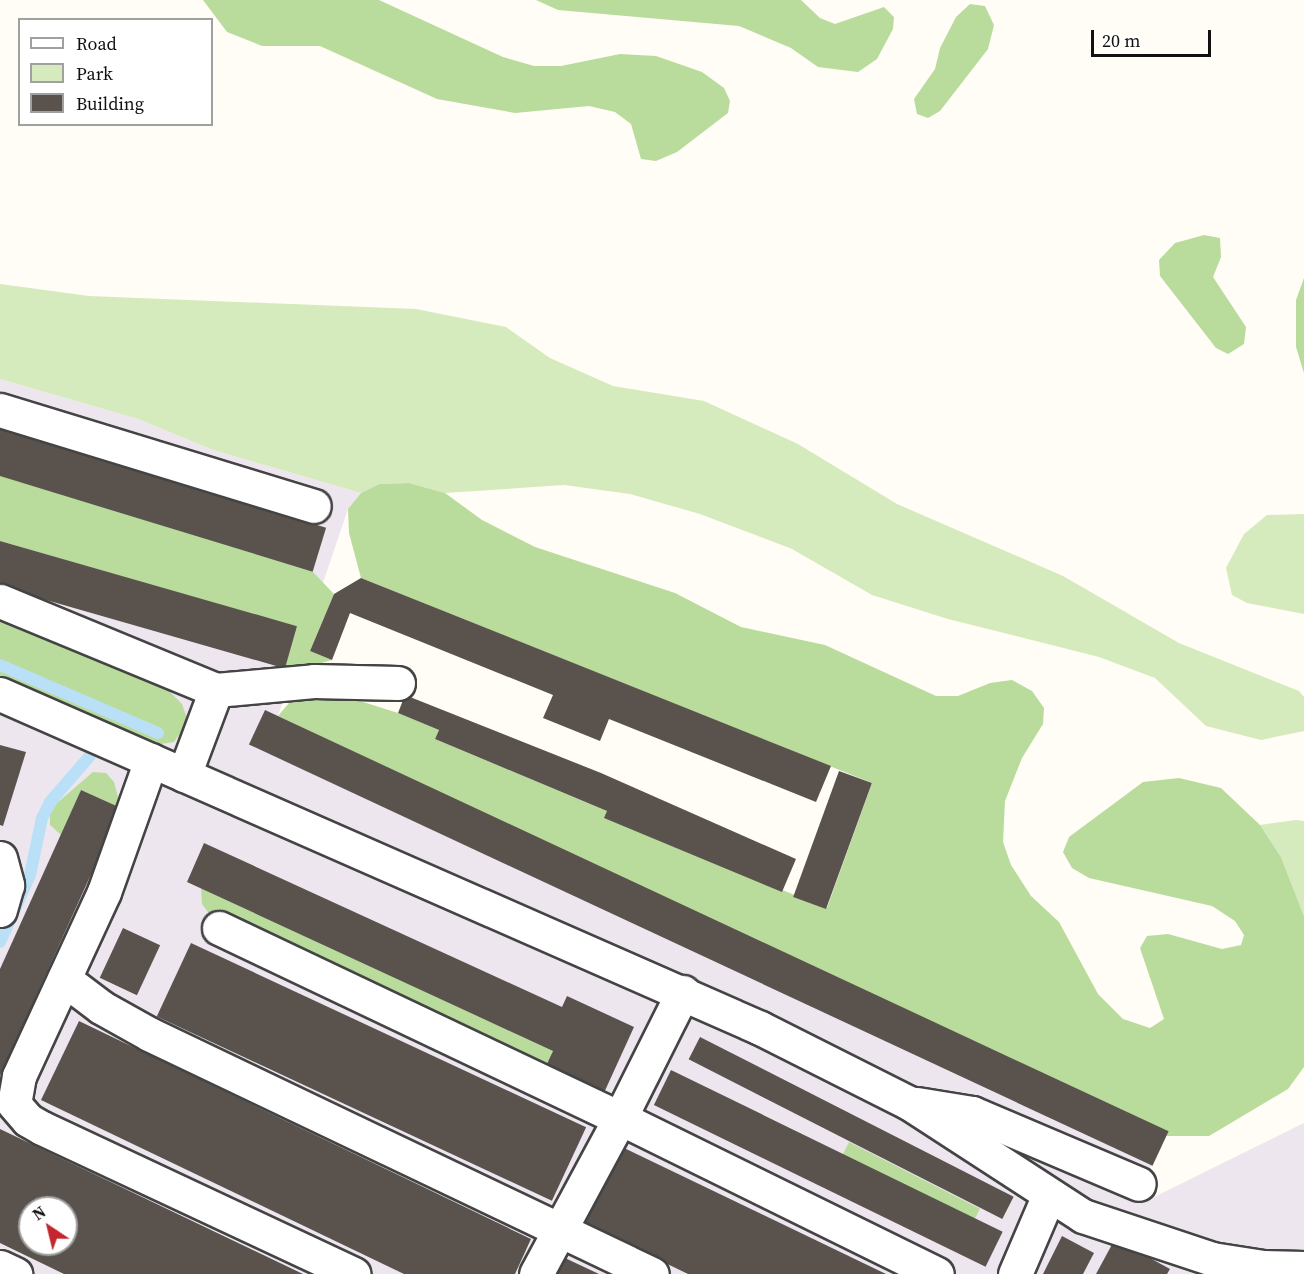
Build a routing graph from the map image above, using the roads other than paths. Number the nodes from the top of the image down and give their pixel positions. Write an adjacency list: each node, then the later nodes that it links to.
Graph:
1 (0, 410): 2 (lane)
2 (314, 506)
3 (0, 601): 5 (lane)
4 (398, 683): 5 (lane)
5 (216, 690): 8 (lane)
6 (0, 694): 7 (lane)
7 (151, 760): 8 (lane); 12 (lane)
8 (184, 775): 13 (lane)
9 (0, 858): 10 (lane)
10 (0, 910)
11 (219, 928): 15 (lane)
12 (64, 979): 18 (lane); 23 (lane)
13 (683, 992): 14 (lane); 15 (lane)
14 (909, 1103): 16 (lane); 17 (lane)
15 (620, 1118): 18 (lane); 26 (lane)
16 (1139, 1184)
17 (1048, 1197): 19 (lane); 27 (lane)
18 (558, 1230): 24 (lane); 25 (lane)
19 (1208, 1266): 21 (lane)
20 (0, 1267): 22 (lane)
21 (1304, 1268)
22 (15, 1274)
23 (354, 1274)
24 (536, 1274)
25 (652, 1274)
26 (937, 1274)
27 (1015, 1274)

